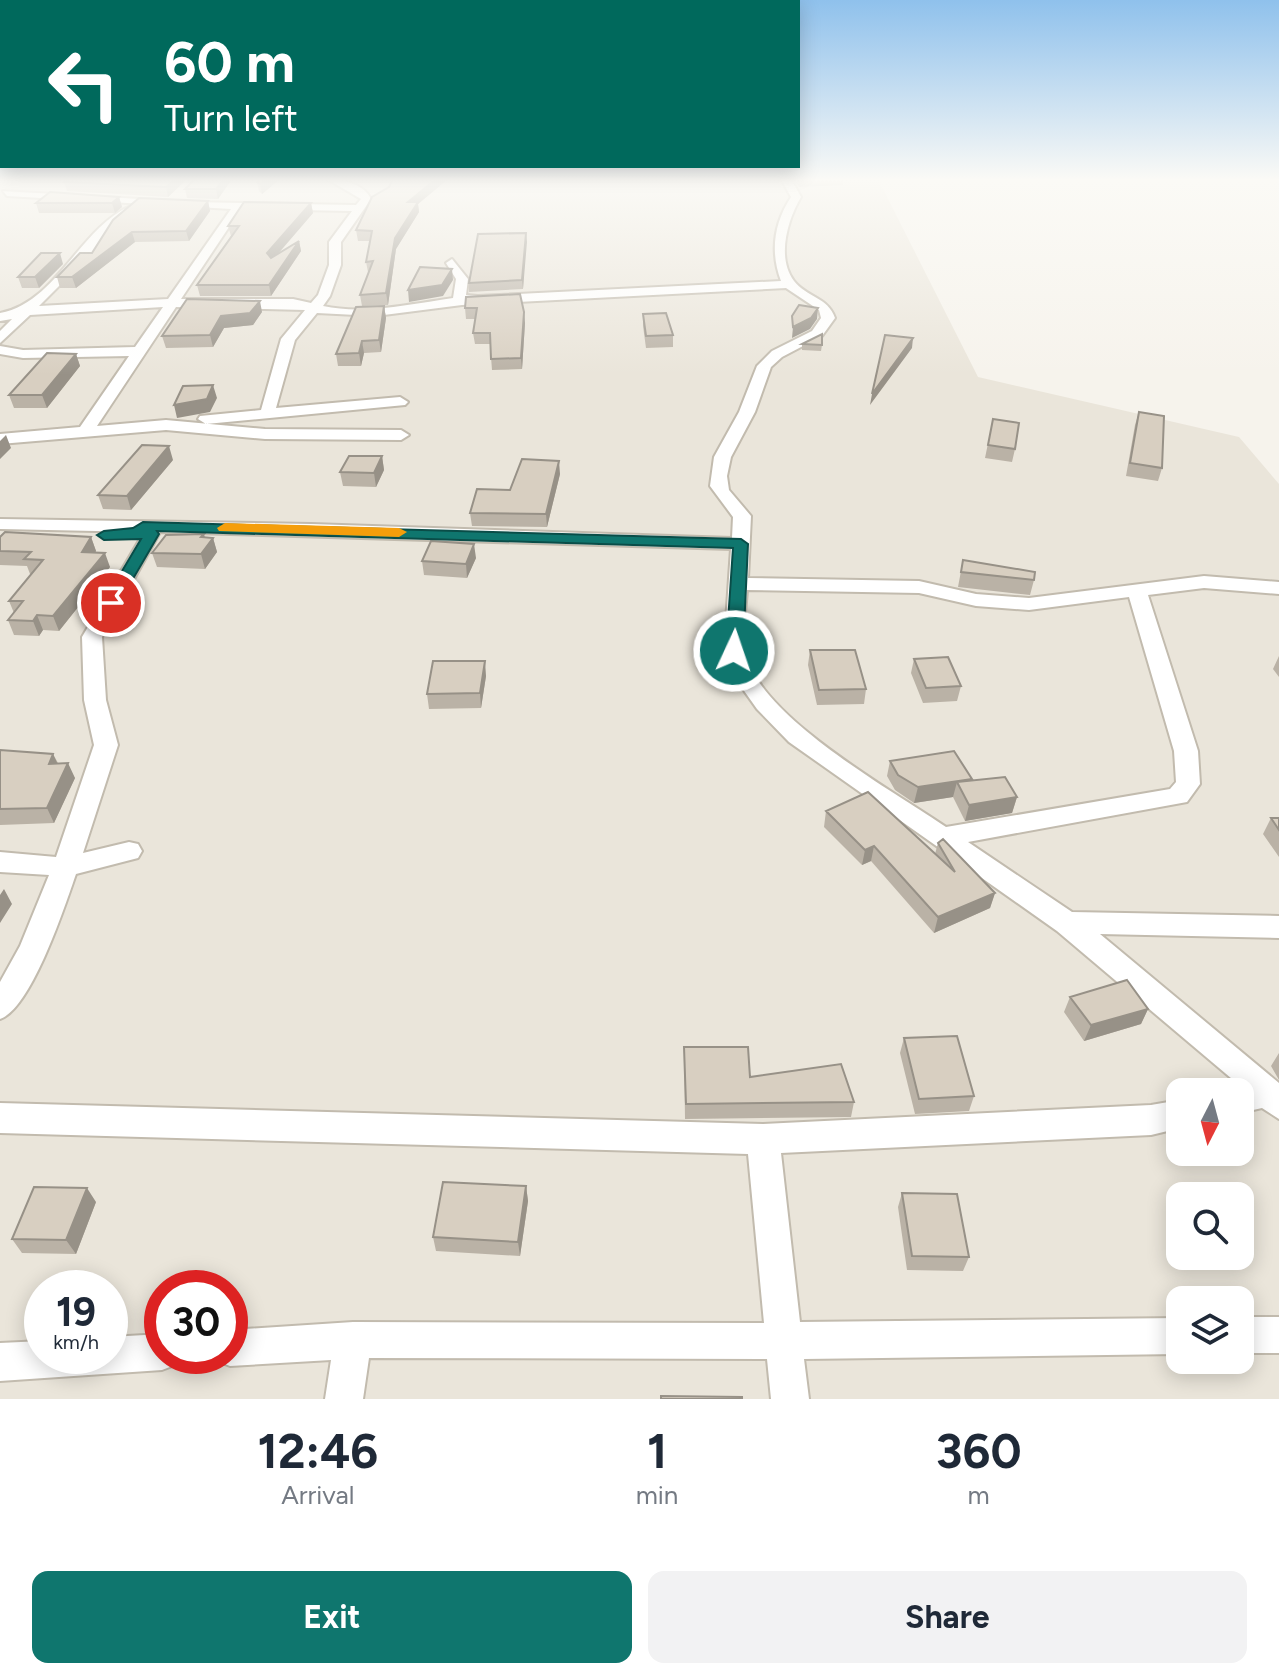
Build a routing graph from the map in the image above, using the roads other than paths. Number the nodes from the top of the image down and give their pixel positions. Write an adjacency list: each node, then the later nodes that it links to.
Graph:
1 (91, 244): 10 (street)
2 (213, 244): 8 (street)
3 (335, 244): 9 (street)
4 (780, 244): 6 (street)
5 (452, 263): 7 (street)
6 (789, 284): 7 (street); 24 (street)
7 (519, 298): 9 (street)
8 (174, 303): 9 (street); 10 (street); 14 (street)
9 (314, 309): 16 (street)
10 (29, 312): 11 (street); 12 (street)
11 (0, 317)
12 (0, 339)
13 (0, 350): 14 (street)
14 (141, 351): 18 (street)
15 (400, 402): 16 (street)
16 (268, 411): 17 (street)
17 (166, 425): 18 (street); 19 (street)
18 (86, 430): 20 (street)
19 (401, 435)
20 (0, 439)
21 (0, 524): 22 (street)
22 (147, 530): 23 (street); 24 (street); 25 (street); 32 (street)
23 (0, 532)
24 (741, 544): 26 (street)
25 (346, 545)
26 (738, 584): 28 (street); 29 (street)
27 (1279, 588): 28 (street)
28 (1136, 589): 29 (street)
29 (943, 837): 33 (street)
30 (129, 851): 32 (street)
31 (0, 862): 32 (street)
32 (66, 867): 35 (street)
33 (1067, 923): 34 (street); 36 (street)
34 (1279, 927)
35 (0, 1007)
36 (1262, 1099)
37 (1166, 1117): 39 (street)
38 (0, 1118): 39 (street)
39 (763, 1139): 44 (street)
40 (1254, 1335): 41 (street)
41 (1279, 1335)
42 (1166, 1336): 44 (street)
43 (353, 1340): 44 (street); 45 (street); 48 (street)
44 (783, 1341): 49 (street)
45 (248, 1347)
46 (24, 1361): 47 (street)
47 (0, 1362)
48 (344, 1399)
49 (790, 1399)

